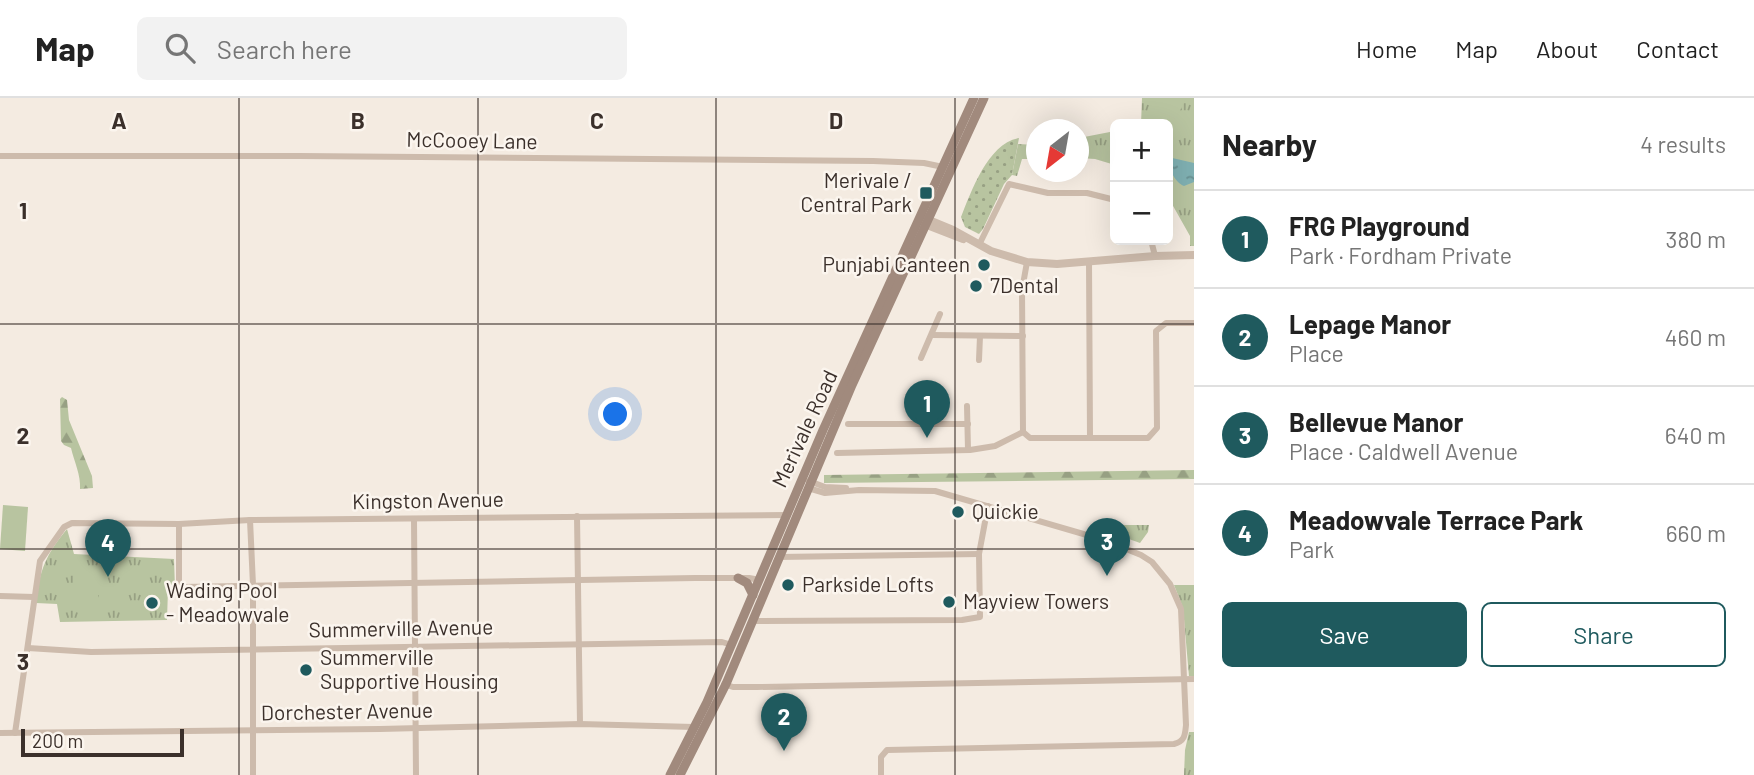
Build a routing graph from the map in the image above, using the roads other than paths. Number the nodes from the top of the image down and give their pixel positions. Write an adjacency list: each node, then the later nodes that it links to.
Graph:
1 (974, 98): 4 (main road, Merivale Road)
2 (984, 98): 6 (main road, Merivale Road)
3 (0, 156): 4 (street, McCooey Lane)
4 (943, 167): 6 (main road, Merivale Road)
5 (1110, 199): 7 (street)
6 (925, 221): 7 (street); 27 (main road, Merivale Road)
7 (976, 244): 11 (street)
8 (1153, 245): 10 (street)
9 (1194, 255): 10 (street)
10 (1156, 256): 12 (street)
11 (1027, 262): 12 (street); 17 (street)
12 (1089, 262): 24 (street)
13 (940, 314): 15 (street)
14 (1194, 323): 24 (street)
15 (932, 335): 16 (street); 18 (street)
16 (980, 336): 17 (street); 19 (street)
17 (1023, 336): 23 (street)
18 (921, 358)
19 (979, 359)
20 (967, 406): 22 (street)
21 (848, 424): 22 (street)
22 (968, 424): 25 (street)
23 (1023, 432): 24 (street); 25 (street)
24 (1090, 438)
25 (968, 450): 26 (street)
26 (836, 453)
27 (806, 484): 28 (street); 29 (main road, Merivale Road); 35 (main road, Merivale Road)
28 (988, 506): 34 (street); 50 (street)
29 (786, 515): 30 (street, Kingston Avenue); 38 (main road, Merivale Road)
30 (578, 516): 31 (street, Kingston Avenue); 37 (street)
31 (414, 519): 32 (street, Kingston Avenue); 39 (street)
32 (250, 520): 33 (street, Kingston Avenue); 40 (street)
33 (179, 524): 40 (street); 43 (street, Kingston Avenue)
34 (979, 554): 35 (street); 44 (street)
35 (779, 557): 38 (main road, Merivale Road)
36 (738, 578): 37 (street); 38 (street); 41 (main road)
37 (577, 580): 39 (street); 45 (street)
38 (764, 582): 41 (main road, Merivale Road); 44 (main road, Merivale Road)
39 (415, 583): 40 (street); 47 (street)
40 (253, 585): 49 (street)
41 (752, 595): 46 (main road, Merivale Road)
42 (0, 596): 43 (street)
43 (34, 597): 48 (street)
44 (753, 621): 52 (main road, Merivale Road)
45 (579, 645): 46 (street, Summerville Avenue); 47 (street, Summerville Avenue); 53 (street)
46 (732, 645): 52 (main road, Merivale Road)
47 (416, 647): 49 (street, Summerville Avenue); 54 (street)
48 (28, 648): 49 (street, Summerville Avenue); 58 (street)
49 (253, 648): 56 (street)
50 (1184, 679): 51 (street); 52 (street); 63 (street)
51 (1194, 679)
52 (721, 683): 55 (main road, Merivale Road); 62 (main road, Merivale Road)
53 (580, 724): 54 (street, Dorchester Avenue); 55 (street, Dorchester Avenue)
54 (415, 727): 56 (street, Dorchester Avenue); 60 (street)
55 (694, 727): 61 (main road, Merivale Road)
56 (254, 731): 58 (street, Dorchester Avenue); 59 (street)
57 (0, 733): 58 (street, Dorchester Avenue)
58 (15, 733)
59 (253, 775)
60 (416, 775)
61 (670, 775)
62 (680, 775)
63 (881, 775)

